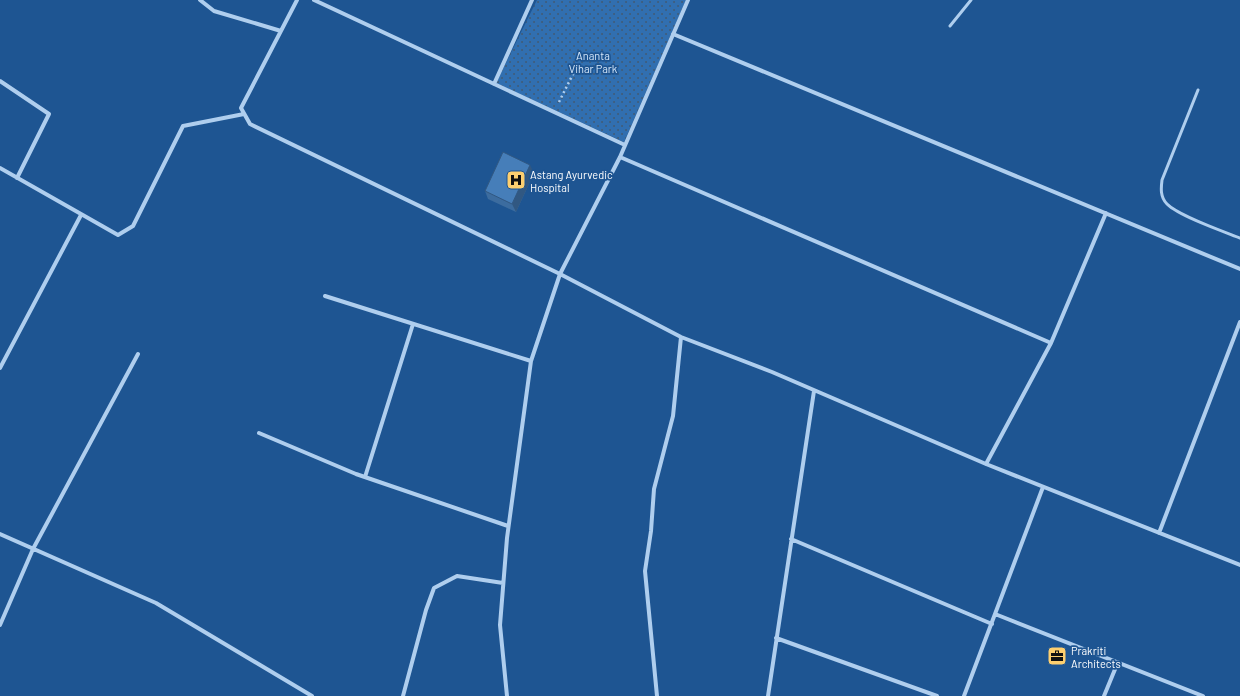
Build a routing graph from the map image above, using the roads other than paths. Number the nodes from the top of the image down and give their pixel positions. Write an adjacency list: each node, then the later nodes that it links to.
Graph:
1 (200, 0): 8 (street)
2 (297, 0): 8 (street)
3 (314, 0): 11 (street)
4 (532, 0): 11 (street)
5 (688, 0): 9 (street)
6 (971, 0): 7 (lane)
7 (950, 26)
8 (281, 31): 13 (street)
9 (673, 34): 14 (street); 18 (street)
10 (0, 81): 17 (street)
11 (494, 84): 14 (street)
12 (1198, 90): 21 (lane)
13 (244, 114): 19 (street); 23 (street)
14 (625, 145): 15 (street)
15 (620, 157): 23 (street); 28 (street)
16 (0, 168): 17 (street)
17 (16, 178): 19 (street)
18 (1106, 213): 22 (street); 28 (street)
19 (82, 215): 31 (street)
20 (1240, 232): 21 (lane)
21 (1239, 238)
22 (1240, 269)
23 (560, 274): 27 (street); 30 (street)
24 (325, 296): 26 (street)
25 (1240, 322): 38 (street)
26 (413, 324): 30 (street); 35 (street)
27 (680, 337): 32 (street); 52 (street)
28 (1051, 343): 34 (street)
29 (138, 354): 41 (street)
30 (531, 361): 37 (street)
31 (0, 368)
32 (814, 391): 34 (street); 40 (street)
33 (259, 433): 35 (street)
34 (986, 464): 36 (street)
35 (366, 477): 37 (street)
36 (1043, 486): 38 (street); 44 (street)
37 (508, 526): 43 (street)
38 (1159, 533): 42 (street)
39 (0, 535): 41 (street)
40 (791, 539): 45 (street); 47 (street)
41 (33, 549): 46 (street); 49 (street)
42 (1240, 565)
43 (503, 582): 50 (street); 51 (street)
44 (995, 614): 45 (street); 48 (street)
45 (992, 624): 55 (street)
46 (0, 625)
47 (776, 638): 53 (street); 54 (street)
48 (1118, 662): 56 (street); 57 (street)
49 (312, 696)
50 (403, 696)
51 (507, 696)
52 (657, 696)
53 (768, 696)
54 (937, 696)
55 (964, 696)
56 (1104, 696)
57 (1203, 696)

